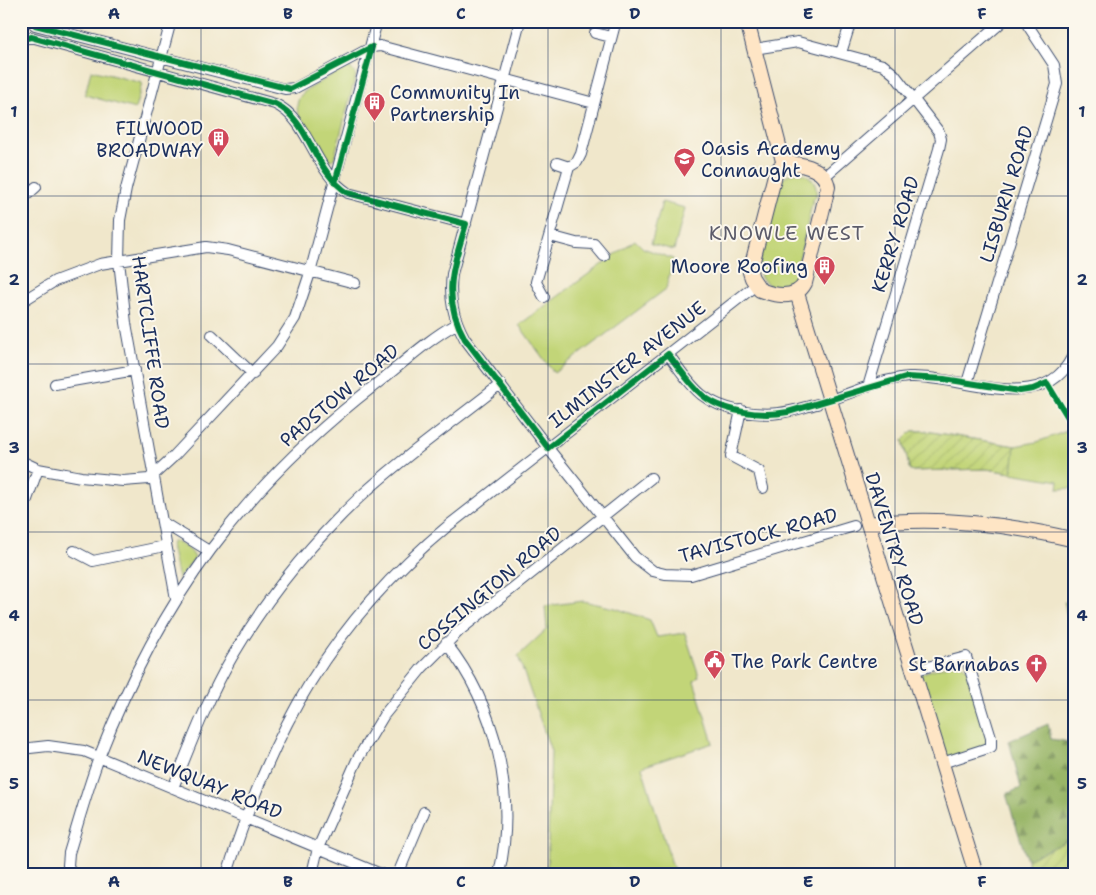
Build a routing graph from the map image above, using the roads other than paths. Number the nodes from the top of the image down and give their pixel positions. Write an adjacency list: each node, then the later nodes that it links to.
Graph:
1 (31, 21): 14 (street)
2 (171, 21): 14 (street, HARTCLIFFE ROAD)
3 (377, 21): 11 (street)
4 (520, 21): 16 (street)
5 (747, 21): 12 (street)
6 (851, 21): 13 (street)
7 (1003, 21): 17 (street)
8 (1025, 21): 42 (street, LISBURN ROAD)
9 (595, 33): 18 (street)
10 (21, 40): 15 (street)
11 (372, 47): 14 (street); 16 (street); 23 (street)
12 (754, 49): 13 (street, KERRY ROAD); 20 (street)
13 (841, 53): 17 (street, KERRY ROAD)
14 (161, 58): 15 (street, HARTCLIFFE ROAD)
15 (157, 72): 23 (street); 29 (street, HARTCLIFFE ROAD)
16 (504, 80): 18 (street); 26 (street)
17 (913, 99): 22 (street); 45 (street, KERRY ROAD)
18 (594, 103): 21 (street)
19 (557, 163): 21 (street)
20 (784, 165): 22 (street); 32 (street)
21 (569, 168): 27 (street)
22 (824, 176): 33 (street)
23 (335, 183): 26 (street); 30 (street)
24 (36, 187): 25 (street)
25 (21, 200)
26 (466, 224): 36 (street)
27 (550, 236): 28 (street); 35 (street)
28 (604, 256)
29 (119, 261): 30 (street); 34 (street); 40 (street, HARTCLIFFE ROAD)
30 (310, 273): 31 (street); 41 (street)
31 (354, 283)
32 (756, 285): 33 (street); 39 (street, ILMINSTER AVENUE)
33 (797, 293): 46 (street, DAVENTRY ROAD)
34 (23, 296)
35 (544, 297)
36 (456, 324): 44 (street, TAVISTOCK ROAD); 61 (street, PADSTOW ROAD)
37 (212, 335): 41 (street)
38 (1075, 350): 42 (street)
39 (668, 354): 47 (street); 48 (street, ILMINSTER AVENUE)
40 (135, 370): 43 (street); 51 (street, HARTCLIFFE ROAD)
41 (253, 374): 51 (street)
42 (967, 383): 45 (street)
43 (55, 384)
44 (500, 384): 48 (street, TAVISTOCK ROAD); 68 (street)
45 (868, 387): 46 (street)
46 (822, 402): 47 (street); 57 (street, DAVENTRY ROAD)
47 (741, 410): 53 (street)
48 (548, 448): 55 (street, TAVISTOCK ROAD); 70 (street, ILMINSTER AVENUE)
49 (21, 462): 50 (street)
50 (38, 469): 51 (street); 54 (street)
51 (153, 474): 56 (street, HARTCLIFFE ROAD)
52 (651, 478): 55 (street, COSSINGTON ROAD)
53 (763, 488)
54 (21, 516)
55 (602, 516): 57 (street, TAVISTOCK ROAD); 63 (street, COSSINGTON ROAD)
56 (162, 522): 59 (street, HARTCLIFFE ROAD); 61 (street)
57 (861, 525): 58 (street); 64 (street, DAVENTRY ROAD)
58 (1075, 540)
59 (165, 546): 60 (street); 62 (street, HARTCLIFFE ROAD)
60 (74, 551)
61 (209, 551): 62 (street, PADSTOW ROAD)
62 (176, 599): 66 (street, PADSTOW ROAD)
63 (446, 643): 71 (street, COSSINGTON ROAD); 77 (street)
64 (912, 671): 67 (street, DAVENTRY ROAD); 67 (street)
65 (21, 749): 66 (street, NEWQUAY ROAD)
66 (99, 758): 68 (street, NEWQUAY ROAD); 72 (street, PADSTOW ROAD)
67 (942, 763): 78 (street, DAVENTRY ROAD)
68 (173, 788): 70 (street, NEWQUAY ROAD)
69 (424, 812): 76 (street)
70 (246, 818): 71 (street, NEWQUAY ROAD); 73 (street, ILMINSTER AVENUE)
71 (318, 848): 74 (street, COSSINGTON ROAD); 75 (street, NEWQUAY ROAD)
72 (71, 874)
73 (227, 874)
74 (312, 874)
75 (381, 874)
76 (398, 874)
77 (499, 874)
78 (976, 874)

